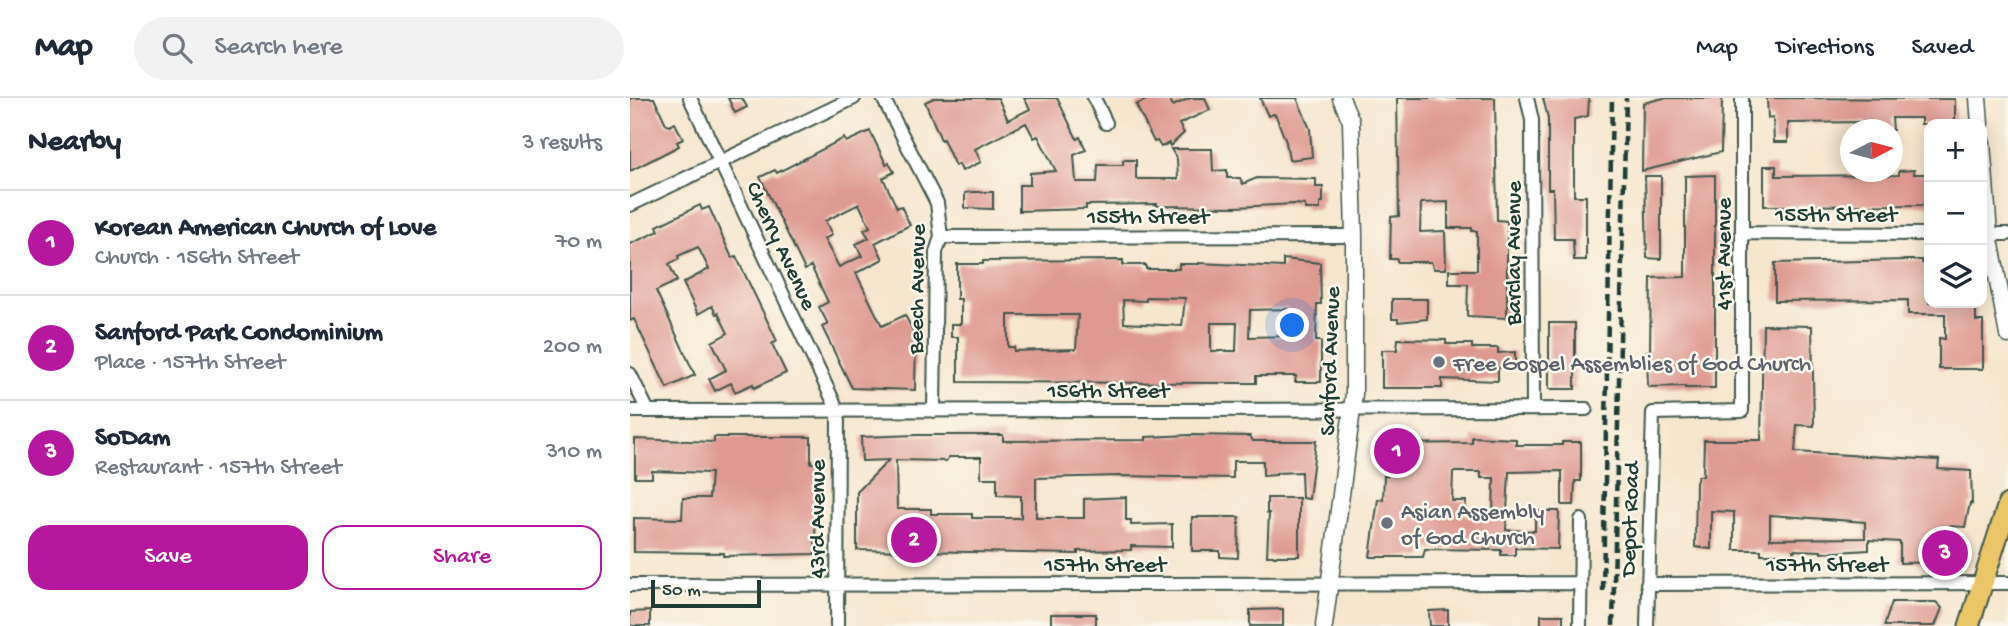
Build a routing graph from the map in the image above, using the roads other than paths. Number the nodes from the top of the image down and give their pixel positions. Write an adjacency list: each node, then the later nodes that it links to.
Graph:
1 (690, 98): 11 (street, Cherry Avenue)
2 (854, 98): 11 (street)
3 (883, 98): 18 (street, Beech Avenue)
4 (1094, 98): 10 (street)
5 (1341, 98): 17 (street, Sanford Avenue)
6 (1527, 98): 23 (street, Barclay Avenue)
7 (1742, 98): 13 (street, 41st Avenue)
8 (1978, 98): 9 (street)
9 (1980, 119)
10 (1106, 123)
11 (720, 162): 12 (street); 27 (street, Cherry Avenue)
12 (630, 205)
13 (1743, 233): 14 (street, 155th Street); 29 (street, 41st Avenue)
14 (1924, 234)
15 (1987, 234): 16 (street)
16 (2008, 234)
17 (1354, 236): 18 (street, 155th Street); 22 (street, Sanford Avenue)
18 (941, 237): 28 (street, Beech Avenue)
19 (1987, 243): 20 (street)
20 (2008, 334)
21 (630, 374): 26 (street)
22 (1353, 409): 23 (street, 156th Street); 28 (street, 156th Street); 32 (street, Sanford Avenue)
23 (1533, 409): 24 (street, 156th Street)
24 (1586, 409)
25 (630, 411): 26 (street, 156th Street)
26 (648, 411): 27 (street, 156th Street)
27 (838, 411): 28 (street, 156th Street); 38 (street, 43rd Avenue)
28 (934, 411)
29 (1653, 413): 36 (street, Depot Road)
30 (2008, 504): 34 (main road)
31 (1581, 520): 33 (street)
32 (1331, 583): 33 (street, 157th Street); 38 (street, 157th Street); 40 (street, Sanford Avenue)
33 (1580, 583): 41 (street)
34 (1982, 583): 35 (street, 157th Street); 36 (street, 157th Street); 43 (main road)
35 (2008, 583)
36 (1647, 584): 42 (street, Depot Road)
37 (630, 585): 38 (street, 157th Street)
38 (837, 585): 39 (street, 43rd Avenue)
39 (837, 626)
40 (1324, 626)
41 (1580, 626)
42 (1647, 626)
43 (1969, 626)

